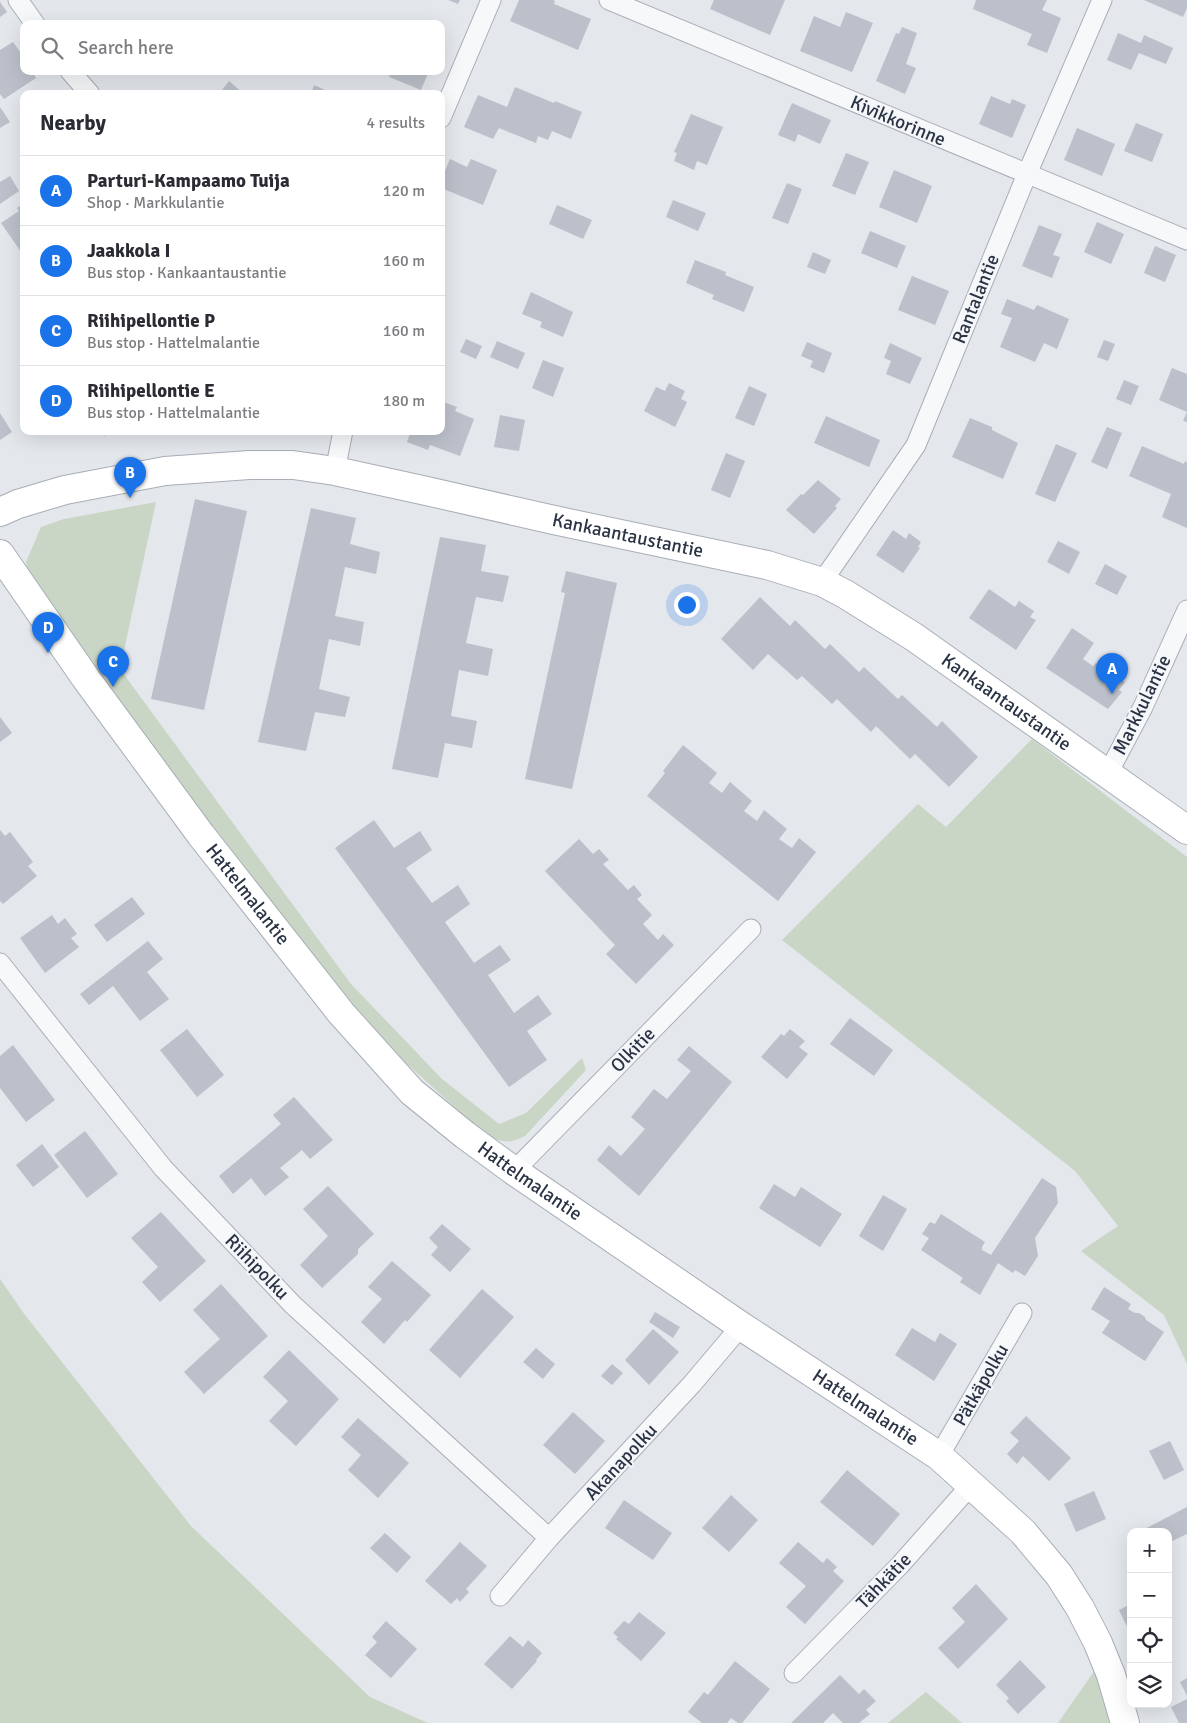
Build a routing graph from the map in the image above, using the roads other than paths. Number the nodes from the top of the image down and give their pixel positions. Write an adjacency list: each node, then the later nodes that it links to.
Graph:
1 (18, 0): 5 (street)
2 (491, 0): 8 (street)
3 (609, 0): 9 (street, Kivikkorinne)
4 (1102, 0): 9 (street, Rantalantie)
5 (32, 20)
6 (73, 75): 7 (street)
7 (87, 90)
8 (445, 109)
9 (1027, 174): 10 (street, Kivikkorinne); 15 (street, Rantalantie)
10 (1187, 240)
11 (342, 435): 12 (street)
12 (335, 472): 13 (street, Kankaantaustantie); 15 (street, Kankaantaustantie)
13 (0, 512)
14 (0, 554): 21 (street, Hattelmalantie)
15 (822, 582): 17 (street, Kankaantaustantie)
16 (1187, 610): 17 (street, Markkulantie)
17 (1108, 773): 18 (street, Kankaantaustantie)
18 (1187, 830)
19 (751, 929): 21 (street, Olkitie)
20 (0, 963): 26 (street, Riihipolku)
21 (514, 1171): 23 (street, Hattelmalantie)
22 (1022, 1313): 24 (street, Pätkäpolku)
23 (741, 1326): 24 (street, Hattelmalantie); 26 (street, Akanapolku)
24 (939, 1456): 25 (street, Hattelmalantie)
25 (971, 1485): 28 (street, Tähkätie); 29 (street, Hattelmalantie)
26 (549, 1538): 27 (street, Akanapolku)
27 (500, 1596)
28 (794, 1673)
29 (1126, 1723)

